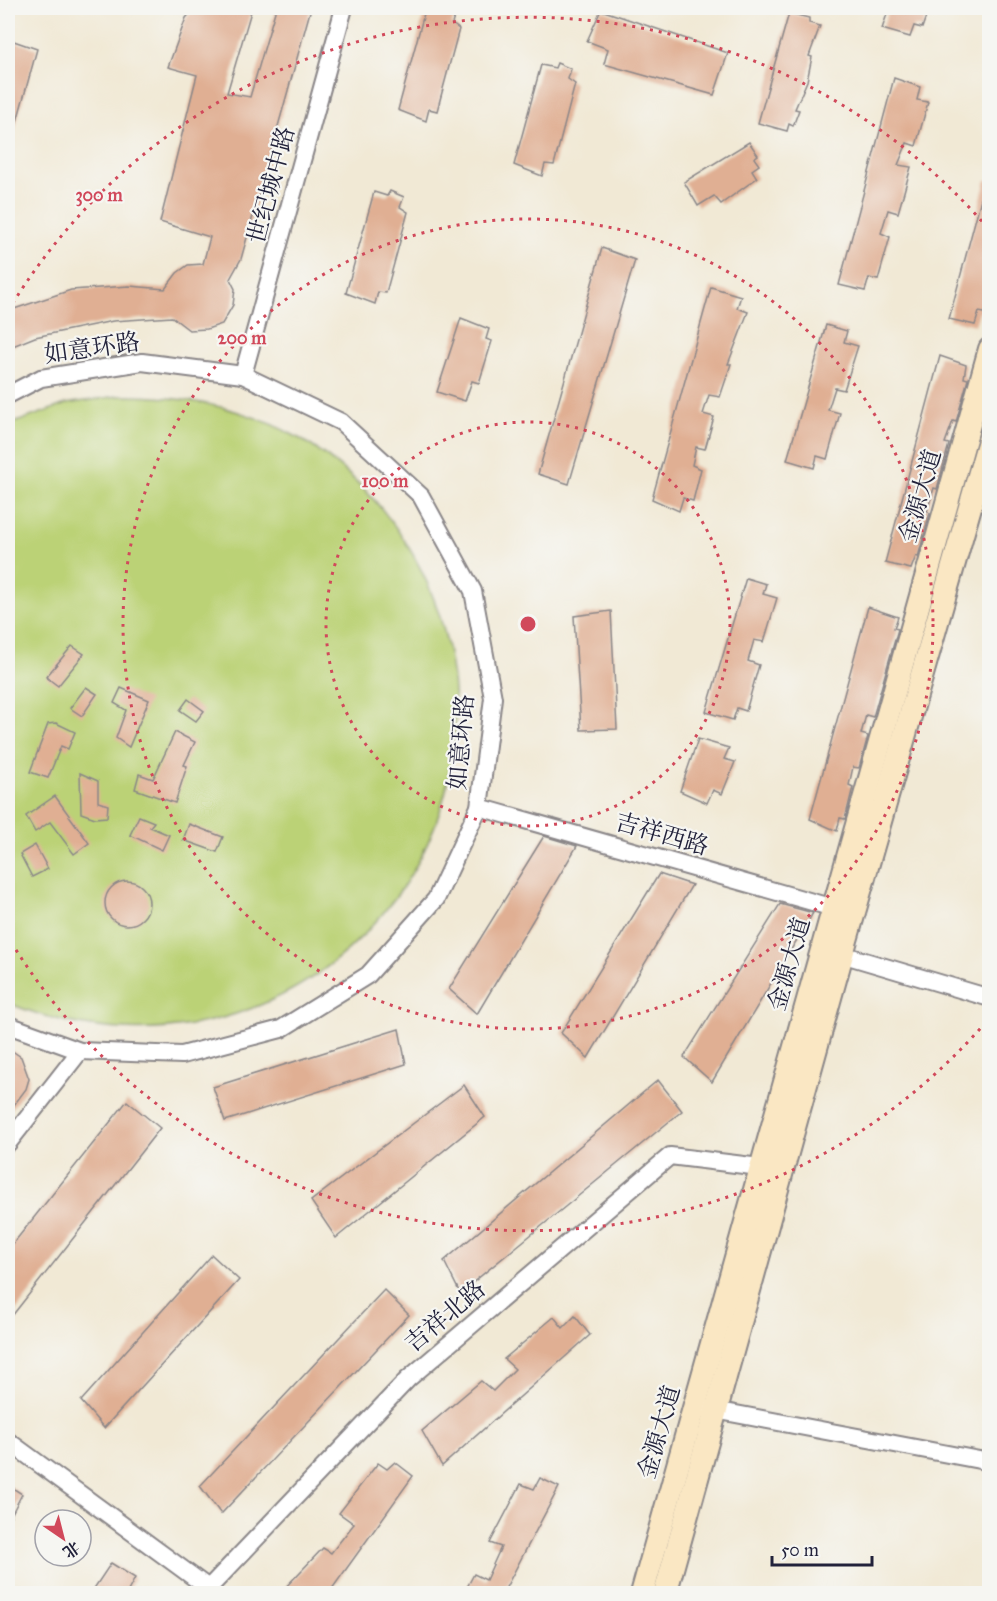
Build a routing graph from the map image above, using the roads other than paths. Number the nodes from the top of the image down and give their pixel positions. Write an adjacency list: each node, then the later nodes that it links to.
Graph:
1 (344, 8): 3 (street, 世纪城中路)
2 (990, 349): 7 (street, 金源大道)
3 (243, 375): 4 (street, 如意环路); 6 (street, 如意环路)
4 (8, 395)
5 (990, 436): 7 (street, 金源大道)
6 (479, 807): 7 (street, 吉祥西路); 11 (street, 如意环路)
7 (843, 911): 8 (street, 金源大道)
8 (832, 951): 9 (street); 13 (street, 金源大道); 14 (street, 金源大道)
9 (990, 998)
10 (8, 1025): 11 (street, 如意环路)
11 (80, 1051): 12 (street)
12 (8, 1143)
13 (760, 1167): 14 (street, 金源大道); 17 (street, 吉祥北路)
14 (705, 1408): 16 (street); 18 (street, 金源大道); 19 (street, 金源大道)
15 (8, 1441): 17 (street)
16 (990, 1462)
17 (205, 1590)
18 (642, 1593)
19 (665, 1593)

